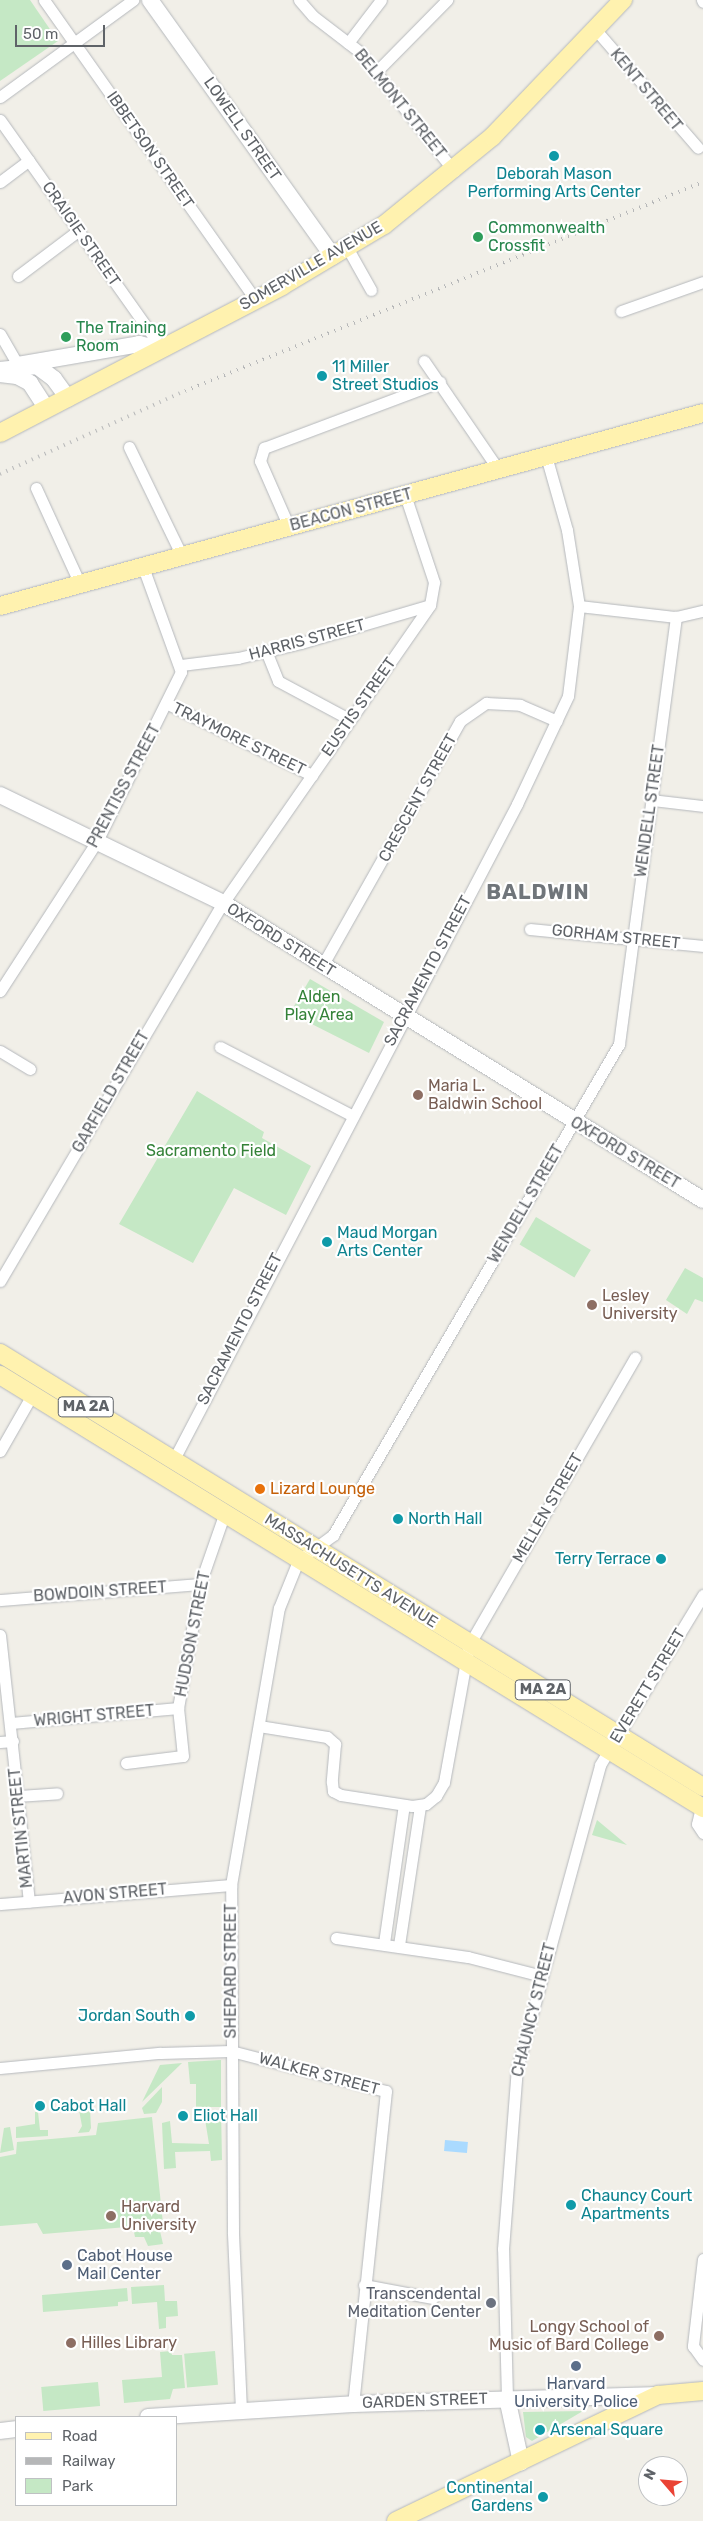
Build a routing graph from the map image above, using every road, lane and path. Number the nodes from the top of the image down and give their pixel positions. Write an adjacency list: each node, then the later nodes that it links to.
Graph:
1 (44, 0): 9 (street, IBBETSON STREET)
2 (134, 0): 9 (street)
3 (150, 0): 19 (street, LOWELL STREET)
4 (299, 0): 10 (street, BELMONT STREET)
5 (381, 0): 10 (street)
6 (447, 0): 11 (street)
7 (621, 1): 8 (main road, SOMERVILLE AVENUE)
8 (595, 29): 14 (street, KENT STREET); 16 (main road, SOMERVILLE AVENUE)
9 (75, 43): 12 (street); 23 (street, IBBETSON STREET)
10 (348, 43): 11 (street, BELMONT STREET)
11 (375, 73): 16 (street, BELMONT STREET)
12 (0, 97)
13 (0, 120): 15 (street, CRAIGIE STREET)
14 (698, 148)
15 (29, 160): 17 (street); 18 (street, CRAIGIE STREET)
16 (454, 171): 19 (main road, SOMERVILLE AVENUE)
17 (0, 182)
18 (78, 230): 20 (street); 26 (street, CRAIGIE STREET)
19 (341, 253): 22 (street); 23 (main road, SOMERVILLE AVENUE)
20 (18, 276)
21 (703, 282): 24 (street)
22 (371, 290)
23 (256, 300): 26 (main road, SOMERVILLE AVENUE)
24 (621, 311)
25 (0, 334): 28 (street)
26 (162, 349): 28 (street); 32 (main road, SOMERVILLE AVENUE)
27 (424, 361): 31 (street)
28 (18, 365): 29 (street); 32 (street)
29 (0, 370)
30 (0, 374): 33 (street)
31 (440, 382): 38 (street); 41 (street)
32 (68, 398): 33 (main road, SOMERVILLE AVENUE)
33 (47, 409): 35 (main road, SOMERVILLE AVENUE)
34 (703, 413): 37 (main road, BEACON STREET)
35 (0, 433)
36 (129, 447): 42 (street)
37 (546, 456): 38 (main road, BEACON STREET); 47 (street, SACRAMENTO STREET)
38 (498, 470): 40 (main road, BEACON STREET)
39 (36, 488): 44 (street)
40 (405, 495): 41 (main road, BEACON STREET); 45 (street, EUSTIS STREET)
41 (289, 527): 42 (main road, BEACON STREET)
42 (182, 556): 43 (main road, BEACON STREET)
43 (144, 567): 44 (main road, BEACON STREET); 51 (street)
44 (80, 584): 46 (main road, BEACON STREET)
45 (430, 605): 50 (street, HARRIS STREET); 53 (street, EUSTIS STREET)
46 (0, 606)
47 (579, 606): 49 (street); 54 (street, SACRAMENTO STREET)
48 (703, 611): 49 (street)
49 (676, 617): 57 (street, WENDELL STREET)
50 (266, 652): 51 (street, HARRIS STREET); 53 (street)
51 (181, 665): 52 (street, PRENTISS STREET)
52 (166, 703): 55 (street, TRAYMORE STREET); 59 (street, PRENTISS STREET)
53 (349, 719): 55 (street, EUSTIS STREET)
54 (557, 721): 64 (street, CRESCENT STREET); 66 (street, SACRAMENTO STREET)
55 (312, 775): 60 (street, EUSTIS STREET)
56 (0, 795): 59 (street, OXFORD STREET)
57 (652, 800): 58 (street); 62 (street, WENDELL STREET)
58 (703, 806)
59 (97, 840): 60 (street, OXFORD STREET); 65 (street, PRENTISS STREET)
60 (223, 903): 64 (street, OXFORD STREET); 73 (street, GARFIELD STREET)
61 (530, 929): 62 (street, GORHAM STREET)
62 (632, 940): 63 (street, GORHAM STREET); 71 (street, WENDELL STREET)
63 (703, 946)
64 (322, 966): 66 (street, OXFORD STREET)
65 (0, 991)
66 (403, 1016): 70 (street, SACRAMENTO STREET); 71 (street, OXFORD STREET)
67 (220, 1048): 70 (street)
68 (0, 1051): 69 (street)
69 (30, 1069)
70 (352, 1115): 79 (street, SACRAMENTO STREET)
71 (574, 1121): 72 (street, OXFORD STREET); 81 (street, WENDELL STREET)
72 (701, 1194)
73 (0, 1281)
74 (0, 1354): 79 (main road, MASSACHUSETTS AVENUE / MA 2A)
75 (636, 1358): 87 (street, MELLEN STREET)
76 (0, 1375): 77 (main road, MASSACHUSETTS AVENUE / MA 2A)
77 (32, 1395): 78 (street); 80 (main road, MASSACHUSETTS AVENUE / MA 2A)
78 (0, 1451)
79 (173, 1461): 81 (main road, MASSACHUSETTS AVENUE / MA 2A)
80 (224, 1515): 82 (main road, MASSACHUSETTS AVENUE / MA 2A); 83 (street, HUDSON STREET)
81 (314, 1548): 82 (street, SHEPARD STREET); 87 (main road, MASSACHUSETTS AVENUE / MA 2A)
82 (298, 1561): 87 (main road, MASSACHUSETTS AVENUE / MA 2A); 90 (street, SHEPARD STREET)
83 (200, 1584): 85 (street, BOWDOIN STREET); 88 (street, HUDSON STREET)
84 (703, 1595): 91 (street, EVERETT STREET)
85 (0, 1600)
86 (0, 1635): 89 (street, MARTIN STREET)
87 (467, 1653): 91 (main road, MASSACHUSETTS AVENUE / MA 2A); 94 (main road, MASSACHUSETTS AVENUE / MA 2A); 100 (street)
88 (178, 1708): 89 (street, WRIGHT STREET); 95 (street, HUDSON STREET)
89 (11, 1723): 92 (street, MARTIN STREET)
90 (258, 1726): 99 (street); 103 (street, SHEPARD STREET)
91 (618, 1735): 94 (street, EVERETT STREET); 96 (main road, MASSACHUSETTS AVENUE / MA 2A)
92 (13, 1741): 93 (street); 98 (street, MARTIN STREET)
93 (0, 1742)
94 (609, 1750): 101 (main road, MASSACHUSETTS AVENUE / MA 2A); 109 (street, CHAUNCY STREET)
95 (126, 1763)
96 (703, 1787)
97 (57, 1793): 98 (street)
98 (18, 1796): 104 (street, MARTIN STREET)
99 (404, 1805): 100 (street); 107 (street)
100 (420, 1806): 108 (street)
101 (702, 1807): 102 (street, MASSACHUSETTS AVENUE)
102 (703, 1833)
103 (231, 1885): 104 (street, AVON STREET); 110 (street, SHEPARD STREET)
104 (29, 1901): 105 (street, AVON STREET)
105 (0, 1904)
106 (336, 1938): 107 (street)
107 (384, 1944): 108 (street)
108 (399, 1946): 109 (street)
109 (542, 1976): 118 (street, CHAUNCY STREET)
110 (231, 2051): 111 (street, WALKER STREET); 113 (street, WALKER STREET); 120 (street, SHEPARD STREET)
111 (0, 2068)
112 (703, 2258): 115 (street)
113 (364, 2285): 114 (street); 119 (street, WALKER STREET)
114 (433, 2298)
115 (703, 2360)
116 (703, 2391): 117 (main road, GARDEN STREET)
117 (658, 2395): 118 (street, GARDEN STREET); 124 (main road)
118 (507, 2398): 119 (street, GARDEN STREET); 124 (street)
119 (353, 2404): 120 (street, GARDEN STREET)
120 (241, 2410): 121 (street, GARDEN STREET)
121 (161, 2416)
122 (15, 2429): 123 (street)
123 (0, 2431)
124 (521, 2462): 125 (main road)
125 (396, 2521)

